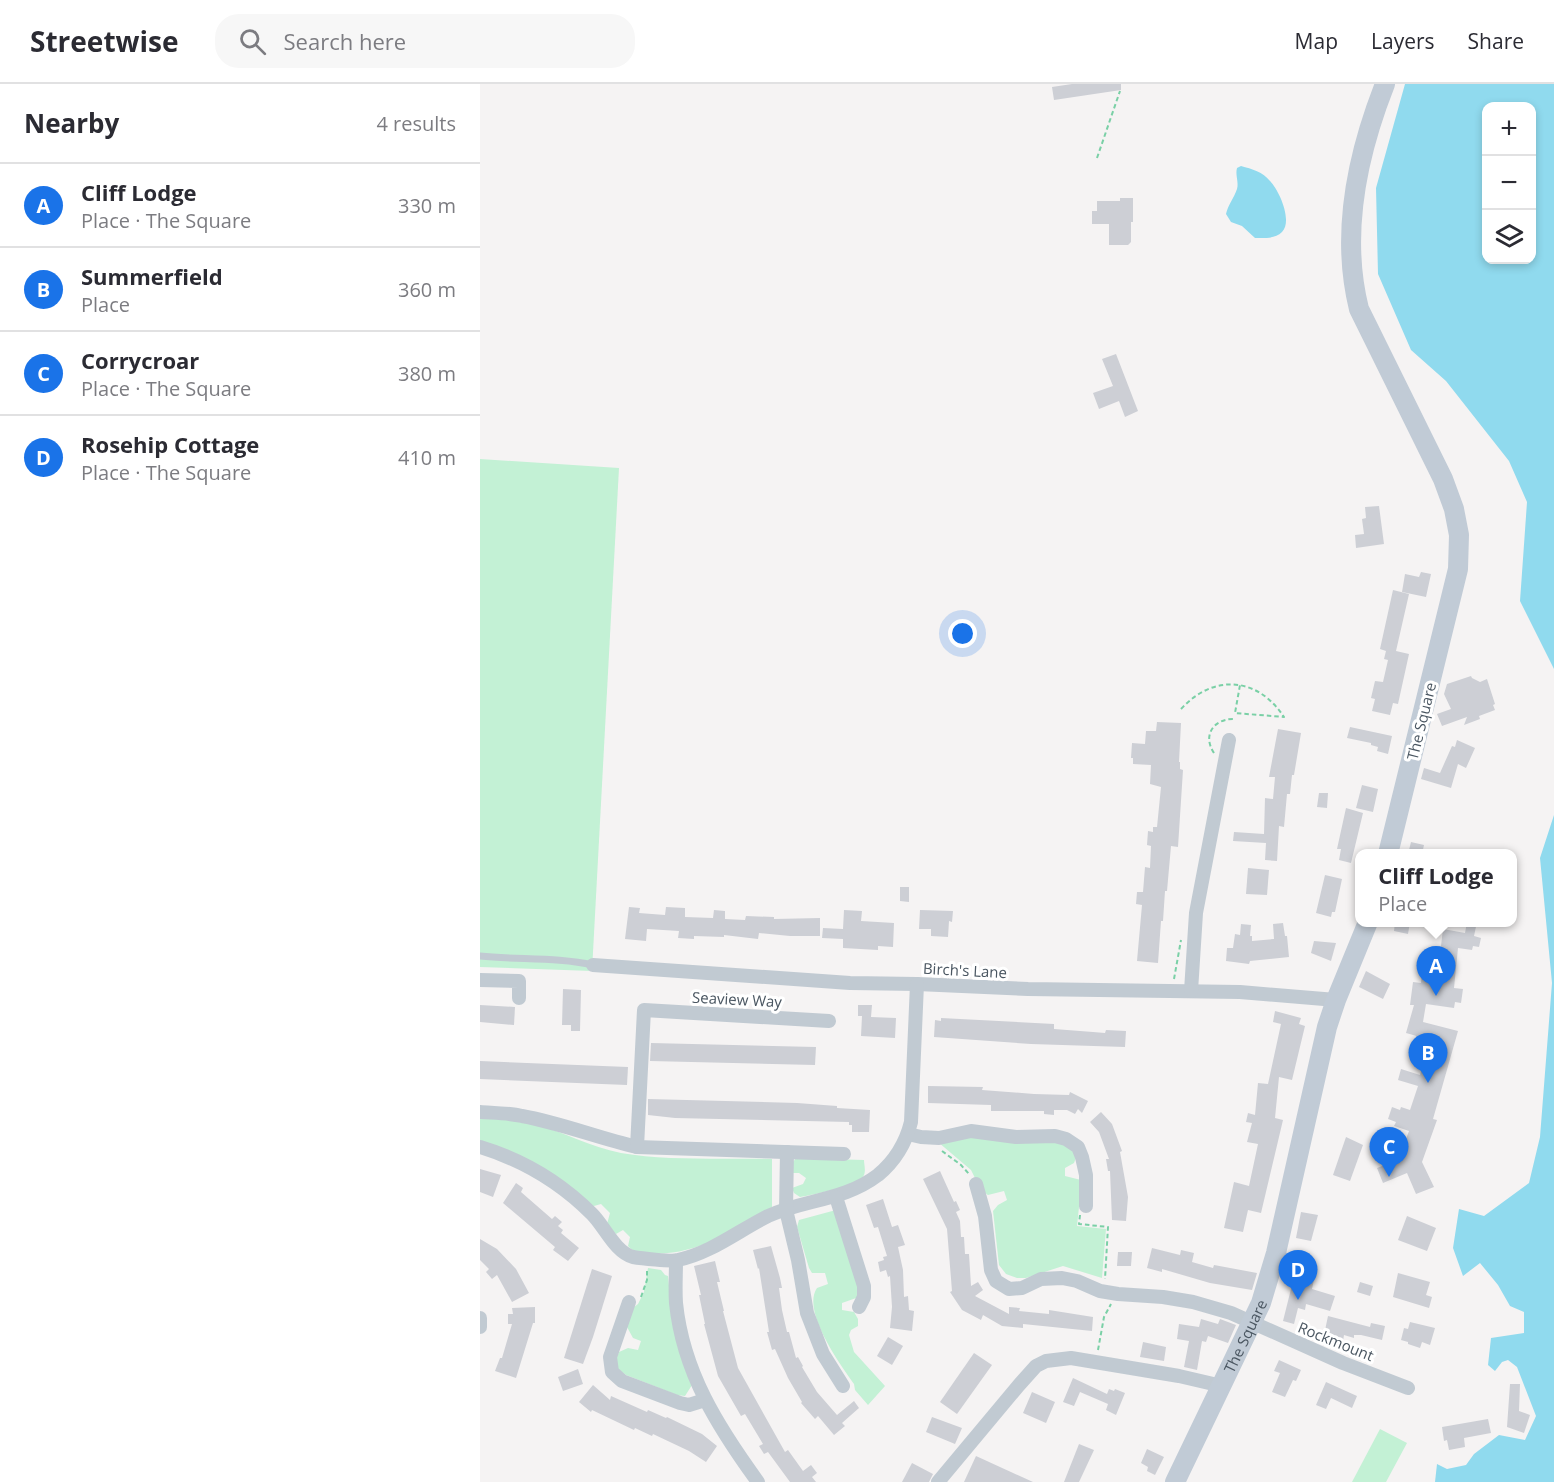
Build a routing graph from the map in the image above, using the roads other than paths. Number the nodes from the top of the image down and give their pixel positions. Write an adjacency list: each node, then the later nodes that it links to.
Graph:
1 (1385, 84): 3 (main road, The Square)
2 (1229, 740): 9 (street)
3 (1389, 849)
4 (1366, 927): 11 (main road, The Square)
5 (480, 956): 6 (lane)
6 (593, 965): 8 (street, Birch's Lane)
7 (480, 980): 10 (street)
8 (917, 984): 9 (street, Birch's Lane); 14 (street)
9 (1191, 992): 11 (street, Birch's Lane)
10 (519, 998)
11 (1336, 1000): 27 (main road, The Square)
12 (829, 1022): 16 (street, Seaview Way)
13 (480, 1112): 16 (street)
14 (908, 1134): 20 (street); 21 (street)
15 (480, 1147): 23 (street)
16 (637, 1147): 17 (street)
17 (787, 1152): 18 (street); 22 (street)
18 (844, 1154)
19 (976, 1184): 27 (street, Rockmount)
20 (836, 1197): 22 (street); 25 (street)
21 (1086, 1206)
22 (786, 1210): 23 (street); 29 (street)
23 (676, 1261): 32 (street)
24 (629, 1302): 32 (street)
25 (859, 1307)
26 (480, 1318): 28 (street)
27 (1252, 1323): 30 (main road, The Square); 31 (street, Rockmount)
28 (480, 1327)
29 (843, 1386)
30 (1222, 1386): 34 (street, The Square); 35 (main road)
31 (1408, 1388)
32 (705, 1400): 33 (street)
33 (758, 1482)
34 (938, 1482)
35 (1175, 1482)

